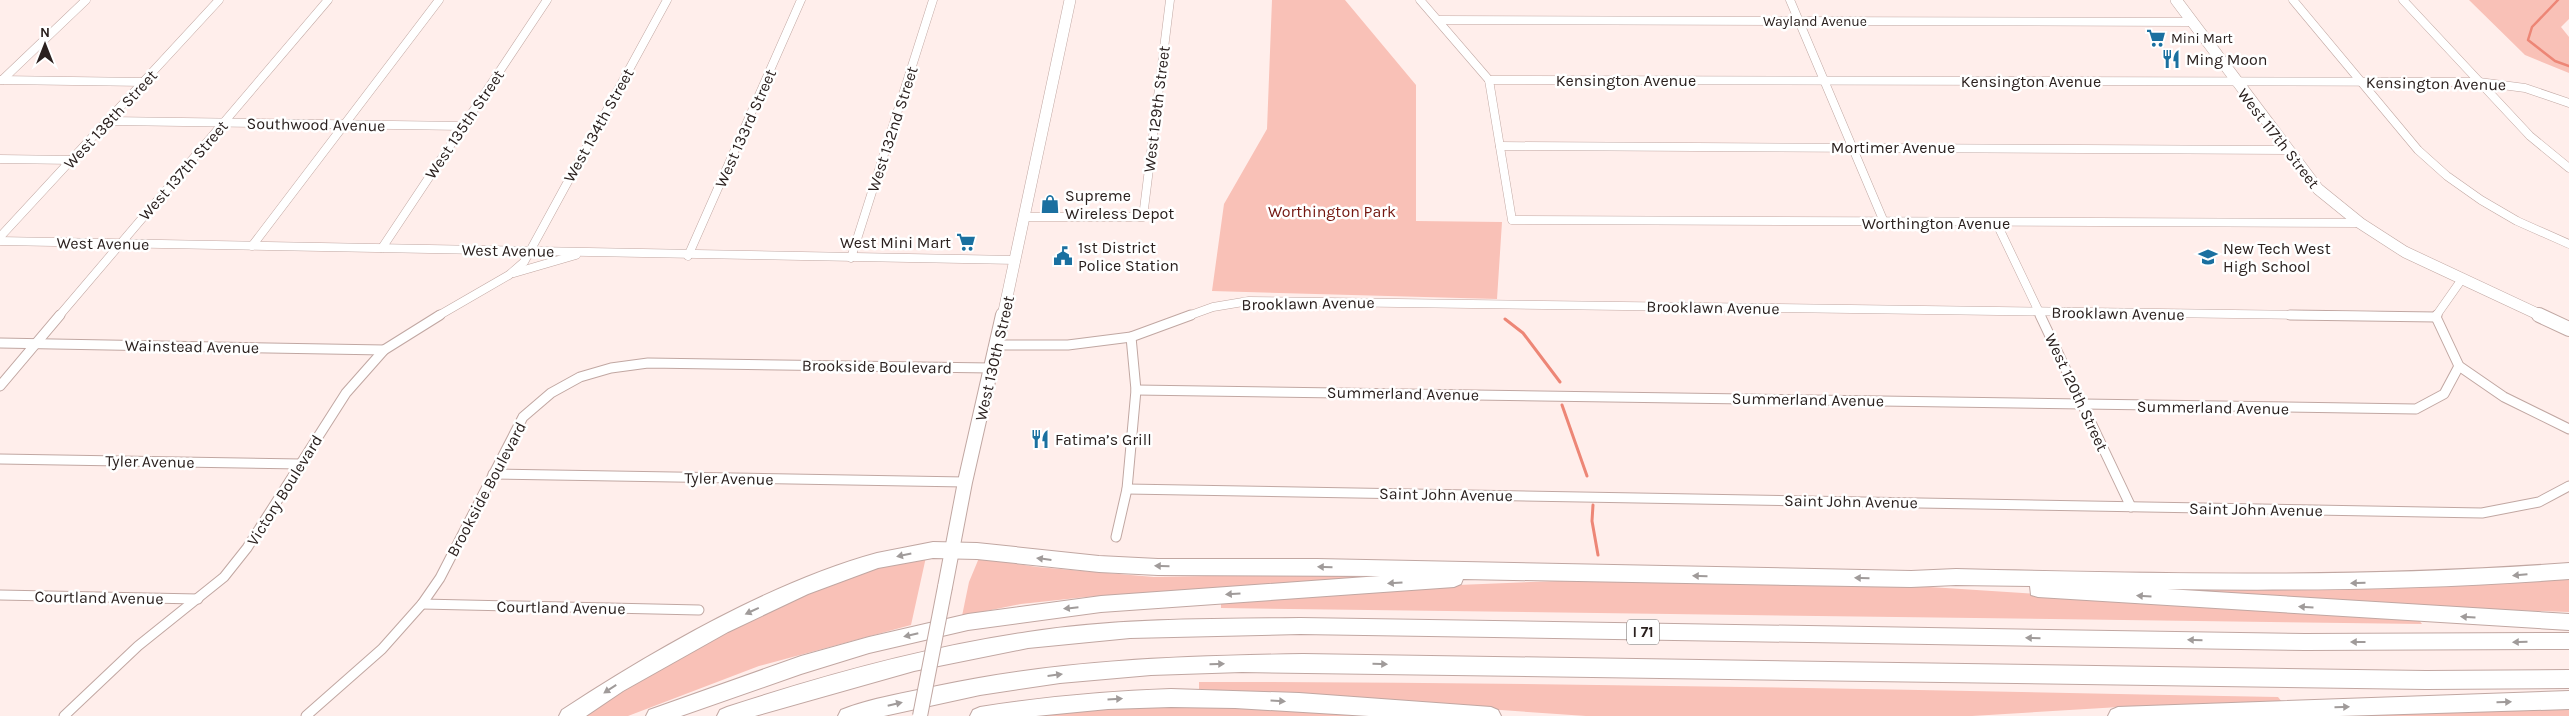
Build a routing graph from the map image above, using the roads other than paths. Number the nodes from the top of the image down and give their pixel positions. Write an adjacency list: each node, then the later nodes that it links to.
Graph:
1 (86, 0): 19 (street)
2 (219, 0): 23 (street, West 138th Street)
3 (328, 0): 28 (street, West 137th Street)
4 (439, 0): 29 (street)
5 (547, 0): 30 (street, West 135th Street)
6 (666, 0): 47 (street, West 134th Street)
7 (801, 0): 49 (street, West 133rd Street)
8 (933, 0): 50 (street, West 132nd Street)
9 (1070, 0): 37 (main road, West 130th Street)
10 (1170, 0): 37 (street, West 129th Street)
11 (1420, 0): 16 (street)
12 (1790, 0): 17 (street)
13 (2176, 0): 18 (main road, West 117th Street)
14 (2293, 0): 22 (street)
15 (2403, 0): 25 (street)
16 (1438, 20): 17 (street, Wayland Avenue); 20 (street)
17 (1799, 21): 18 (street, Wayland Avenue); 21 (street)
18 (2192, 22): 24 (main road, West 117th Street)
19 (1, 80): 23 (street)
20 (1489, 80): 21 (street, Kensington Avenue); 31 (street)
21 (1824, 80): 24 (street, Kensington Avenue); 32 (street)
22 (2361, 81): 24 (street, Kensington Avenue); 25 (street, Kensington Avenue); 44 (street)
23 (145, 82): 27 (street, West 138th Street)
24 (2236, 82): 33 (main road, West 117th Street)
25 (2479, 82): 26 (street, Kensington Avenue); 36 (street)
26 (2569, 103)
27 (110, 121): 28 (street, Southwood Avenue); 35 (street, West 138th Street)
28 (223, 123): 29 (street, Southwood Avenue); 43 (street, West 137th Street)
29 (344, 125): 30 (street, Southwood Avenue); 45 (street)
30 (463, 126): 46 (street, West 135th Street)
31 (1500, 146): 32 (street, Mortimer Avenue); 38 (street, Worthington Avenue)
32 (1851, 147): 33 (street, Mortimer Avenue); 38 (street)
33 (2287, 150): 40 (main road, West 117th Street)
34 (0, 159): 35 (street)
35 (73, 160): 41 (street, West 138th Street)
36 (2569, 168)
37 (1026, 216): 51 (main road, West 130th Street)
38 (1884, 222): 39 (street, Worthington Avenue)
39 (1997, 224): 40 (street, Worthington Avenue); 54 (street, West 120th Street)
40 (2360, 224): 53 (main road, West 117th Street)
41 (0, 237)
42 (0, 242): 43 (street, West Avenue)
43 (120, 243): 45 (street, West Avenue); 59 (street, West 137th Street)
44 (2569, 244)
45 (252, 246): 46 (street, West Avenue)
46 (382, 248): 47 (street, West Avenue)
47 (530, 250): 48 (street, West Avenue); 52 (street, Victory Boulevard)
48 (587, 252): 49 (street, West Avenue); 52 (street, Victory Boulevard)
49 (688, 256): 50 (street, West Avenue)
50 (851, 258): 51 (street, West Avenue)
51 (1016, 260): 60 (main road, West 130th Street)
52 (510, 275): 61 (street, Victory Boulevard)
53 (2462, 279): 55 (street); 56 (main road, West 117th Street)
54 (2040, 312): 55 (street, Brooklawn Avenue); 57 (street, Brooklawn Avenue); 66 (street, West 120th Street)
55 (2436, 317): 62 (street)
56 (2569, 329)
57 (1131, 337): 60 (street, Brooklawn Avenue); 65 (street)
58 (0, 342): 59 (street, Wainstead Avenue)
59 (36, 343): 61 (street, Wainstead Avenue); 64 (street, West 137th Street)
60 (997, 345): 63 (main road, West 130th Street)
61 (384, 350): 69 (street, Victory Boulevard)
62 (2459, 366): 66 (street, Summerland Avenue); 67 (street)
63 (991, 368): 70 (street, Brookside Boulevard); 71 (main road, West 130th Street)
64 (0, 386)
65 (1136, 390): 66 (street, Summerland Avenue); 73 (street)
66 (2084, 405): 74 (street, West 120th Street)
67 (2569, 430)
68 (0, 459): 69 (street, Tyler Avenue)
69 (300, 464): 81 (street, Victory Boulevard)
70 (493, 474): 71 (street, Tyler Avenue); 82 (street, Brookside Boulevard)
71 (965, 482): 76 (main road, West 130th Street)
72 (2569, 486): 74 (street, Saint John Avenue)
73 (1127, 489): 74 (street, Saint John Avenue); 75 (street)
74 (2131, 506)
75 (1116, 537)
76 (953, 549): 78 (highway, one-way to 76); 90 (highway, one-way to 90); 94 (main road, West 130th Street, bridge)
77 (2569, 571): 79 (highway, one-way to 79)
78 (1531, 573): 79 (highway, one-way to 78); 91 (highway, one-way to 91)
79 (1911, 579): 84 (highway, one-way to 79)
80 (0, 594): 81 (street, Courtland Avenue)
81 (198, 599): 88 (street, Victory Boulevard)
82 (422, 604): 83 (street, Courtland Avenue); 89 (street, Brookside Boulevard)
83 (700, 610)
84 (2569, 622)
85 (2569, 641): 92 (highway, I 71, one-way to 92)
86 (2569, 679): 93 (highway, I 71, one-way to 86)
87 (2569, 700): 97 (highway, one-way to 87)
88 (64, 716)
89 (306, 716)
90 (568, 716)
91 (656, 716)
92 (727, 716)
93 (848, 716)
94 (920, 716)
95 (980, 716): 96 (highway, one-way to 96)
96 (1491, 716)
97 (2118, 716)

